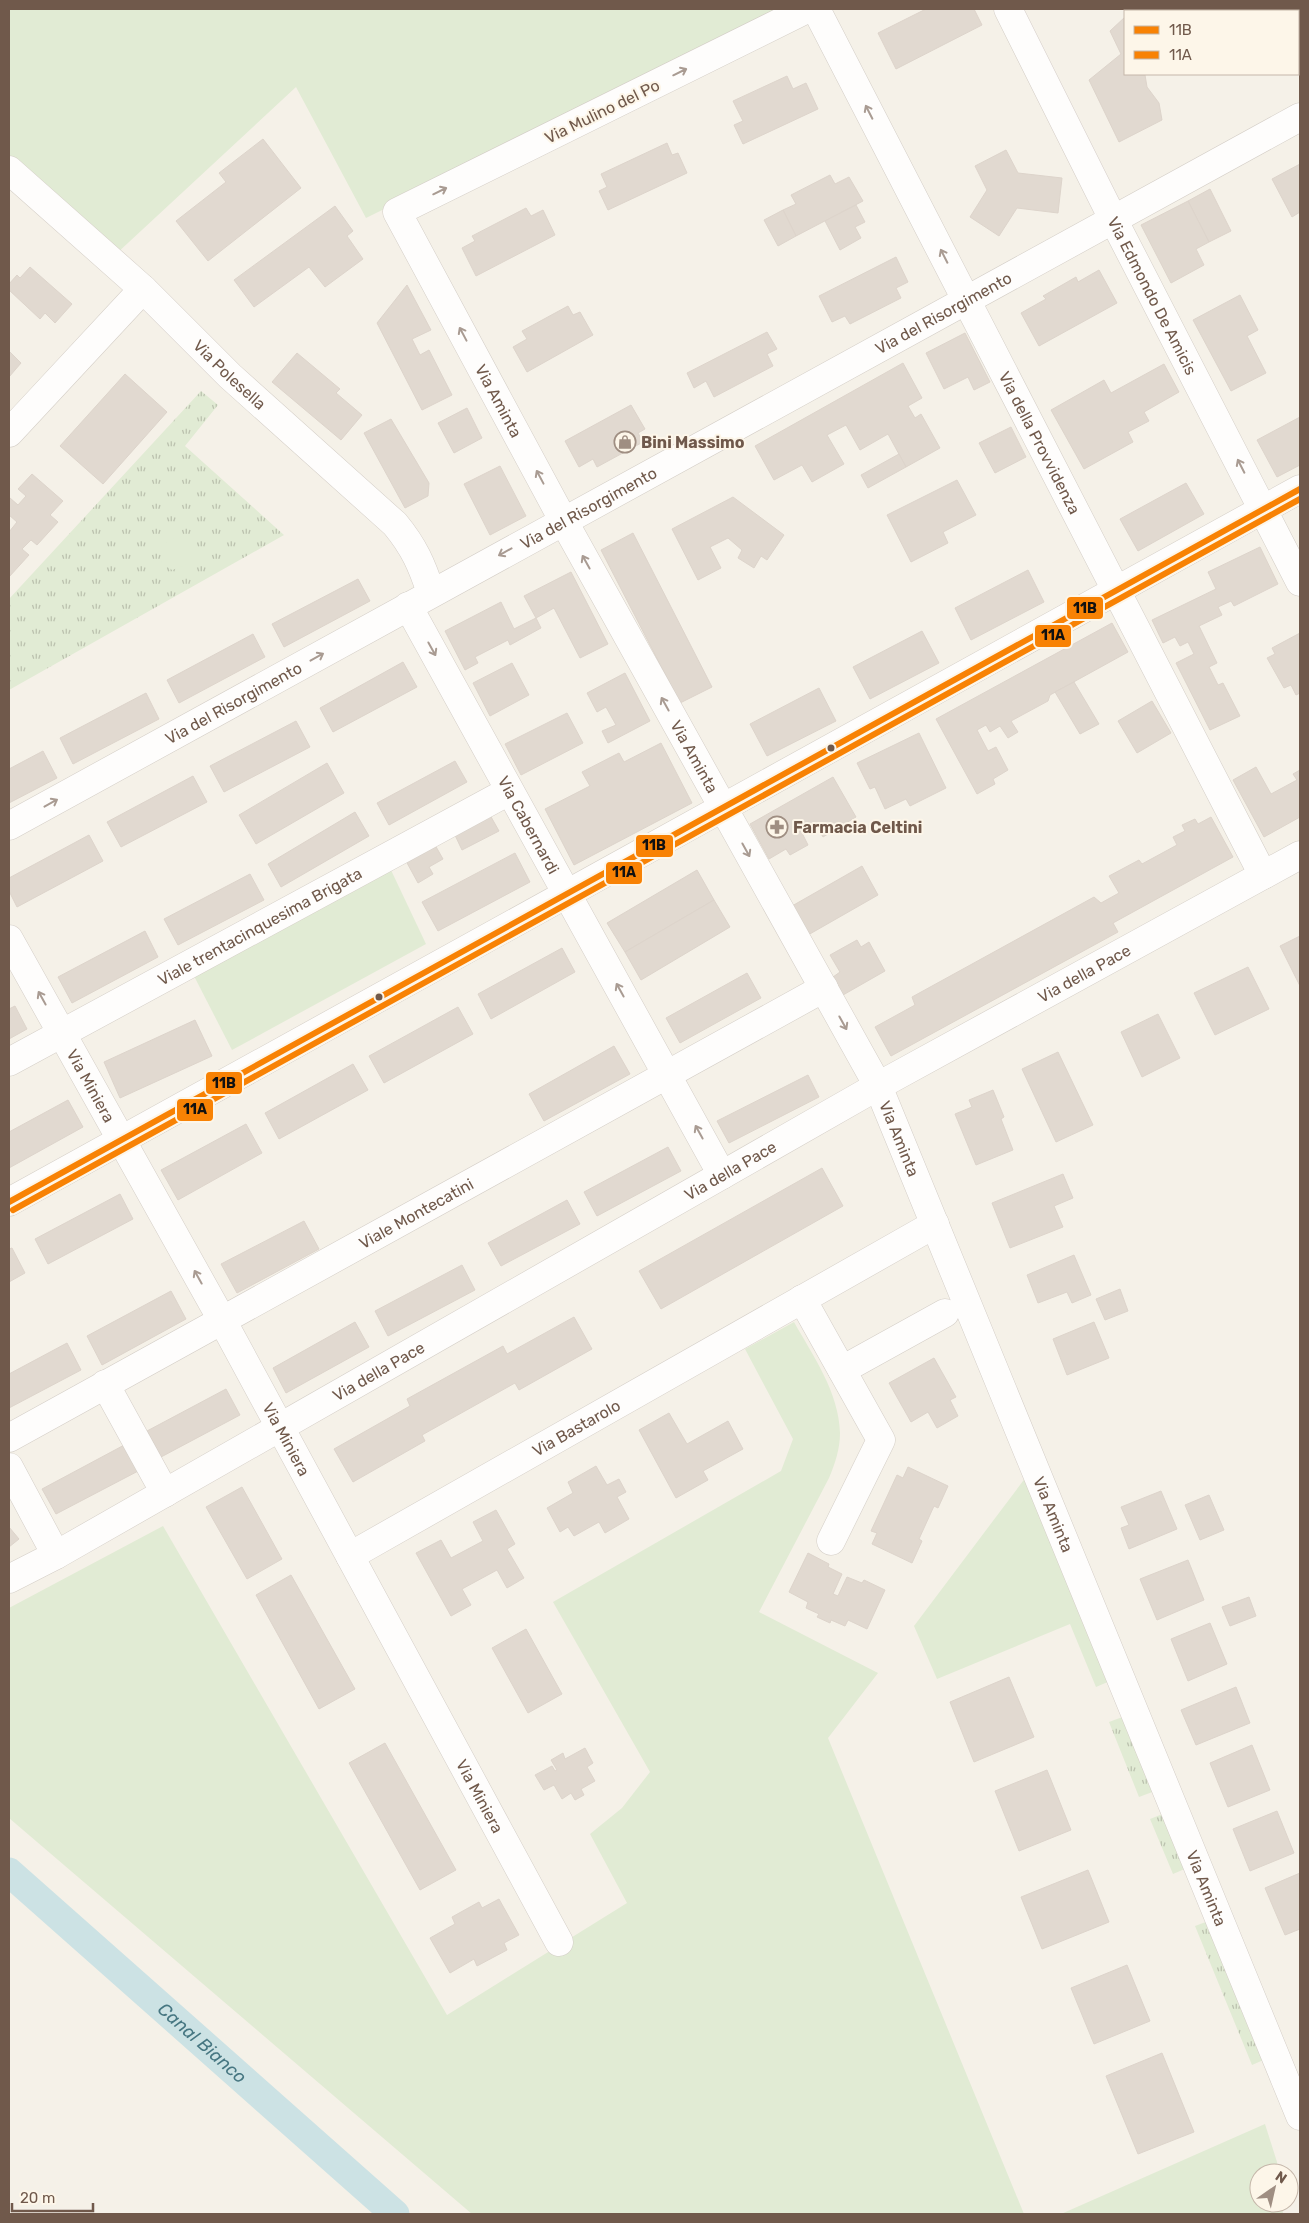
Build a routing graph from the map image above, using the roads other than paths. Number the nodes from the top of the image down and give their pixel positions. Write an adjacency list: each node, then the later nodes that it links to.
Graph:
1 (807, 9): 6 (street, Via Mulino del Po, one-way to 1)
2 (816, 9): 9 (street, Via della Provvidenza, one-way to 2)
3 (1008, 9): 7 (street, Via Edmondo De Amicis)
4 (1300, 117): 7 (street, Via del Risorgimento)
5 (9, 170): 8 (street, Via Polesella)
6 (397, 212): 13 (street, Via Aminta, one-way to 6)
7 (1114, 219): 9 (street, Via del Risorgimento); 12 (street, Via Edmondo De Amicis, one-way to 7)
8 (142, 289): 10 (street); 16 (street, Via Polesella)
9 (966, 300): 13 (street, Via del Risorgimento); 15 (street, Via della Provvidenza)
10 (9, 433)
11 (1300, 489): 12 (street)
12 (1263, 510): 14 (street, Via Edmondo De Amicis); 15 (street)
13 (564, 520): 16 (street, Via del Risorgimento, one-way to 16); 18 (street, Via Aminta, one-way to 13)
14 (1300, 582)
15 (1117, 591): 18 (street); 21 (street, Via della Provvidenza)
16 (420, 600): 17 (street, Via Cabernardi, one-way to 17); 19 (street, Via del Risorgimento, one-way to 16)
17 (509, 791): 22 (street, Via Cabernardi); 25 (street, Viale trentacinquesima Brigata)
18 (722, 808): 22 (street); 24 (street, Via Aminta, one-way to 24)
19 (9, 826)
20 (1300, 855): 21 (street, Via della Pace)
21 (1263, 875): 28 (street, Via della Pace)
22 (566, 894): 27 (street, Via Cabernardi, one-way to 22); 29 (street)
23 (9, 939): 25 (street, Via Miniera, one-way to 23)
24 (824, 988): 27 (street, Viale Montecatini); 28 (street, Via Aminta, one-way to 28)
25 (61, 1033): 26 (street, Viale trentacinquesima Brigata); 29 (street, Via Miniera)
26 (9, 1062)
27 (667, 1075): 30 (street, Via Cabernardi, one-way to 27); 35 (street, Viale Montecatini)
28 (878, 1086): 30 (street, Via della Pace); 32 (street, Via Aminta)
29 (121, 1140): 31 (street); 35 (street, Via Miniera, one-way to 29)
30 (722, 1175): 38 (street, Via della Pace)
31 (9, 1202)
32 (935, 1224): 33 (street, Via Bastarolo); 47 (street, Via Aminta)
33 (802, 1299): 36 (street); 44 (street, Via Bastarolo)
34 (945, 1313): 36 (street)
35 (222, 1320): 37 (street, Viale Montecatini); 38 (street, Via Miniera)
36 (842, 1370): 42 (street)
37 (105, 1384): 39 (street, Viale Montecatini); 41 (street)
38 (280, 1427): 41 (street, Via della Pace); 44 (street, Via Miniera)
39 (9, 1438)
40 (9, 1467): 43 (street)
41 (165, 1493): 43 (street, Via della Pace)
42 (831, 1541)
43 (56, 1555): 45 (street, Via della Pace)
44 (350, 1556): 46 (street, Via Miniera)
45 (9, 1579)
46 (559, 1942)
47 (1300, 2116)

